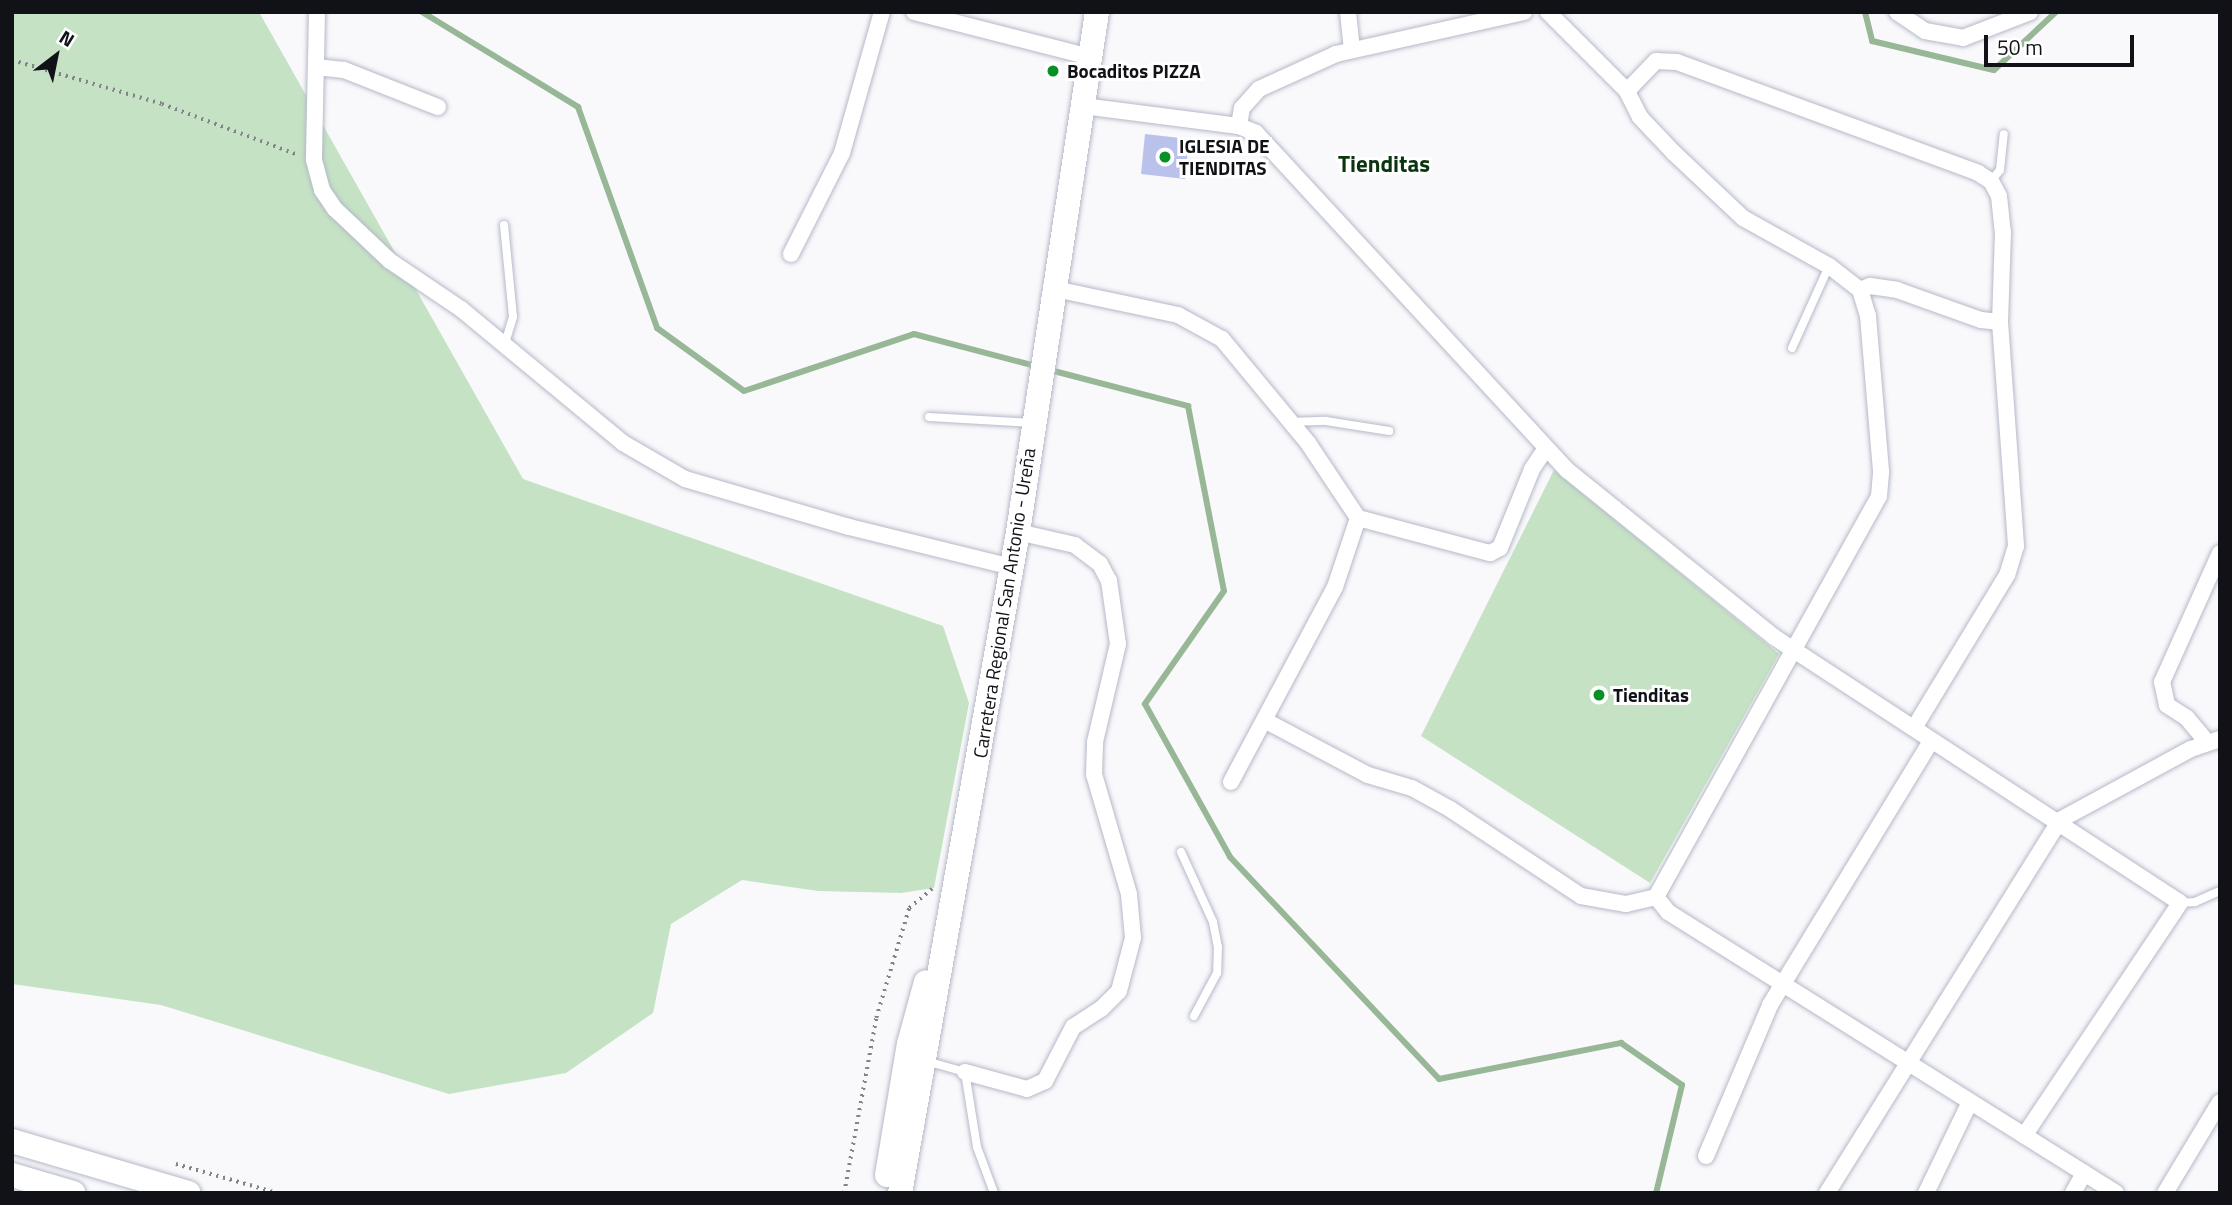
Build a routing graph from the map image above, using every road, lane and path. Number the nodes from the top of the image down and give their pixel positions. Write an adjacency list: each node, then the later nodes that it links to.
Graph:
1 (317, 12): 13 (street)
2 (882, 12): 22 (street)
3 (914, 12): 11 (street)
4 (1097, 12): 11 (main road, Carretera Regional San Antonio - Ureña)
5 (1348, 12): 10 (street)
6 (1524, 12): 10 (street)
7 (1548, 12): 14 (street)
8 (1897, 12): 9 (street)
9 (2030, 12)
10 (1352, 50): 17 (street)
11 (1090, 57): 15 (main road, Carretera Regional San Antonio - Ureña)
12 (12, 60): 19 (path)
13 (316, 67): 16 (street); 19 (street)
14 (1627, 91): 20 (street); 23 (street)
15 (1083, 106): 17 (street); 24 (main road, Carretera Regional San Antonio - Ureña)
16 (438, 107)
17 (1240, 126): 33 (street)
18 (2004, 134): 20 (lane)
19 (314, 160): 27 (street)
20 (1991, 181): 26 (street)
21 (504, 225): 27 (lane)
22 (791, 254)
23 (1829, 266): 25 (street); 28 (lane)
24 (1055, 289): 30 (street); 31 (main road, Carretera Regional San Antonio - Ureña)
25 (1860, 290): 26 (street); 38 (street)
26 (2000, 322): 40 (street)
27 (505, 343): 37 (street)
28 (1792, 348)
29 (929, 416): 31 (lane)
30 (1290, 422): 32 (lane); 34 (street)
31 (1033, 423): 35 (main road, Carretera Regional San Antonio - Ureña)
32 (1389, 431)
33 (1546, 448): 34 (street); 38 (street)
34 (1358, 518): 39 (street)
35 (1018, 532): 37 (main road, Carretera Regional San Antonio - Ureña); 55 (street)
36 (2220, 553): 41 (street)
37 (1012, 567): 50 (main road, Carretera Regional San Antonio - Ureña)
38 (1794, 651): 40 (street); 48 (street)
39 (1266, 721): 43 (street); 48 (street)
40 (1914, 728): 42 (street)
41 (2213, 740): 44 (street)
42 (1931, 741): 44 (street); 51 (street)
43 (1231, 782)
44 (2057, 823): 49 (street); 54 (street)
45 (1181, 852): 52 (lane)
46 (934, 888): 65 (path)
47 (2220, 891): 49 (lane)
48 (1656, 897): 51 (street)
49 (2179, 903): 58 (street)
50 (950, 930): 53 (main road, Carretera Regional San Antonio - Ureña); 66 (main road)
51 (1783, 984): 54 (street); 60 (street)
52 (1194, 1016)
53 (926, 1060): 55 (lane); 67 (main road, Carretera Regional San Antonio - Ureña)
54 (1908, 1064): 56 (street); 69 (street)
55 (965, 1072): 68 (lane)
56 (1970, 1102): 58 (street); 70 (street)
57 (2220, 1102): 73 (street)
58 (2024, 1136): 61 (street)
59 (12, 1141): 64 (main road)
60 (1706, 1156)
61 (2084, 1173): 71 (street); 72 (street)
62 (12, 1175): 63 (main road)
63 (73, 1193)
64 (189, 1193)
65 (844, 1193)
66 (884, 1193)
67 (900, 1193)
68 (994, 1193)
69 (1827, 1193)
70 (1926, 1193)
71 (2073, 1193)
72 (2116, 1193)
73 (2165, 1193)

